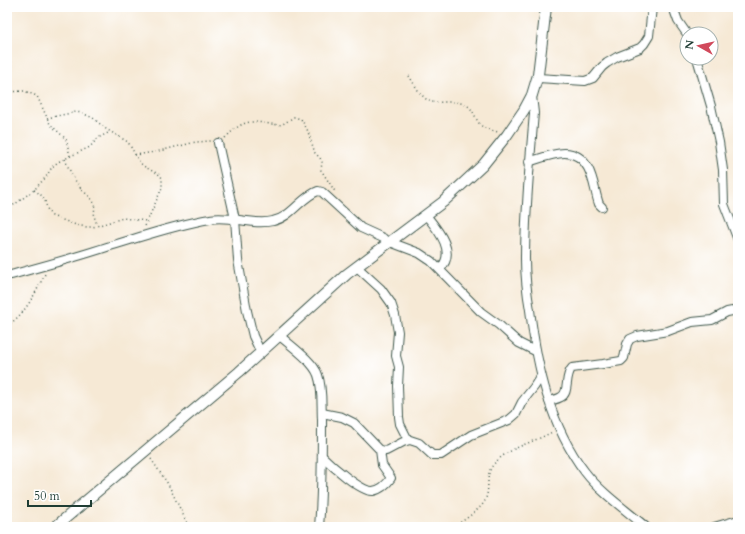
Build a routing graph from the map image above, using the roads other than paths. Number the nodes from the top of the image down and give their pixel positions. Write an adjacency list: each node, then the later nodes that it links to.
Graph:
1 (546, 7): 6 (street)
2 (652, 7): 6 (street)
3 (673, 7): 4 (street)
4 (681, 26)
5 (699, 66): 13 (street)
6 (538, 78): 7 (street)
7 (532, 96): 9 (street); 11 (street)
8 (218, 143): 12 (street)
9 (529, 162): 10 (street); 20 (street)
10 (602, 207)
11 (426, 215): 14 (street); 16 (street)
12 (235, 219): 14 (street); 17 (street); 21 (street)
13 (738, 240)
14 (389, 242): 15 (street); 16 (street)
15 (357, 267): 19 (street); 25 (street)
16 (440, 269): 20 (street)
17 (7, 276)
18 (738, 310): 23 (street)
19 (280, 336): 21 (street); 24 (street)
20 (535, 351): 22 (street)
21 (261, 353): 29 (street)
22 (541, 376): 23 (street); 25 (street)
23 (549, 401): 31 (street)
24 (322, 413): 26 (street); 27 (street)
25 (408, 440): 26 (street)
26 (380, 450): 27 (street)
27 (322, 456): 30 (street)
28 (738, 520): 32 (street)
29 (55, 527)
30 (319, 527)
31 (646, 527)
32 (714, 527)

